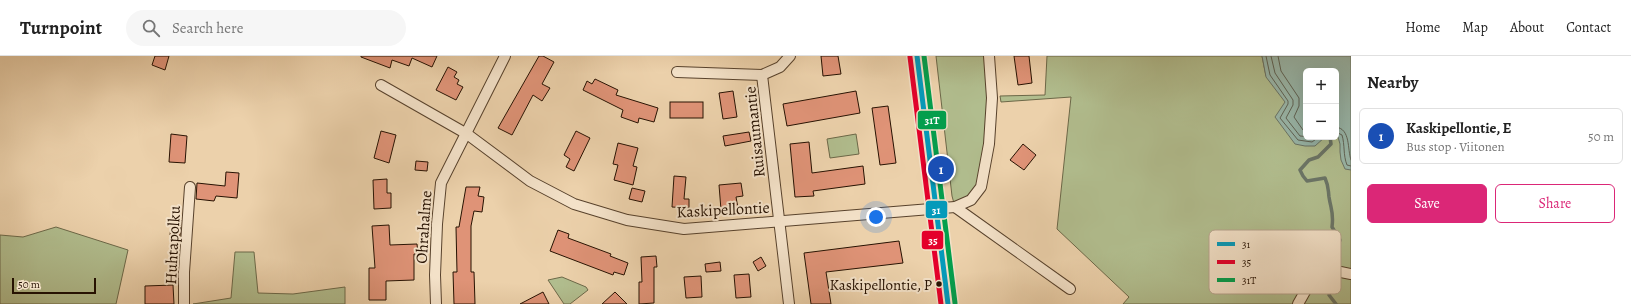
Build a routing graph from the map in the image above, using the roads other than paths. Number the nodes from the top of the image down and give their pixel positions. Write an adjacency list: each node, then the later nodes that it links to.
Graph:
1 (505, 56): 8 (street, Ohrahalme)
2 (790, 56): 6 (street, Ruisaumantie)
3 (917, 56): 11 (main road)
4 (989, 56): 10 (street)
5 (677, 72): 6 (street)
6 (762, 74): 12 (street, Ruisaumantie)
7 (381, 85): 8 (street, Kaskipellontie)
8 (467, 134): 12 (street, Kaskipellontie); 18 (street, Ohrahalme)
9 (190, 187): 17 (street, Huhtapolku)
10 (955, 207): 11 (street, Kaskipellontie); 15 (street)
11 (935, 208): 12 (street, Kaskipellontie); 20 (main road)
12 (778, 221): 19 (street, Ruisaumantie)
13 (1341, 272): 14 (street)
14 (1351, 274)
15 (1070, 289)
16 (1304, 294): 21 (street)
17 (184, 304)
18 (436, 304)
19 (789, 304)
20 (948, 304)
21 (1298, 304)

